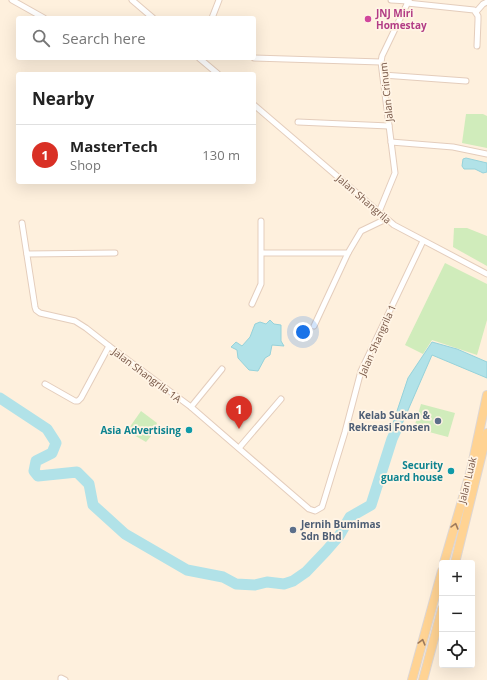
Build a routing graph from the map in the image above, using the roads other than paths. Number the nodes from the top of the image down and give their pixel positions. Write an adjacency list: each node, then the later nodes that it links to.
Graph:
1 (12, 0): 8 (street)
2 (132, 0): 9 (street)
3 (219, 0): 10 (street)
4 (391, 0): 5 (street)
5 (408, 1): 7 (street); 14 (street, Jalan Crinum)
6 (487, 2): 7 (street)
7 (476, 12): 11 (street)
8 (40, 16)
9 (151, 16)
10 (213, 16)
11 (477, 46)
12 (256, 58): 14 (street)
13 (201, 60): 15 (street)
14 (381, 62): 16 (street, Jalan Crinum)
15 (216, 72)
16 (383, 75): 17 (street); 20 (street, Jalan Crinum)
17 (466, 81)
18 (256, 107): 23 (street, Jalan Shangrila)
19 (298, 122): 20 (street)
20 (389, 126): 21 (street, Jalan Crinum)
21 (391, 142): 22 (street); 23 (street, Jalan Crinum)
22 (487, 154)
23 (379, 212): 24 (street, Jalan Shangrila)
24 (386, 219): 27 (street, Jalan Shangrila); 30 (street)
25 (261, 221): 29 (street)
26 (22, 223): 31 (street, Jalan Shangrila 1A)
27 (423, 241): 32 (street, Jalan Shangrila); 43 (street, Jalan Shangrila 1)
28 (115, 253): 31 (street)
29 (262, 253): 30 (street); 33 (street)
30 (348, 253): 34 (street)
31 (27, 254): 35 (street, Jalan Shangrila 1A)
32 (487, 274)
33 (252, 304)
34 (314, 326)
35 (109, 346): 37 (street); 40 (street, Jalan Shangrila 1A)
36 (222, 369): 40 (street)
37 (45, 384)
38 (487, 395): 44 (main road, Jalan Luak, one-way to 38)
39 (281, 399): 42 (street)
40 (191, 408): 42 (street, Jalan Shangrila 1A)
41 (487, 433): 45 (main road, Jalan Luak)
42 (239, 448): 43 (street, Jalan Shangrila 1A)
43 (318, 510)
44 (445, 560)
45 (455, 560)
46 (439, 582): 48 (main road, one-way to 46)
47 (439, 620): 49 (main road)
48 (412, 680)
49 (423, 680)

